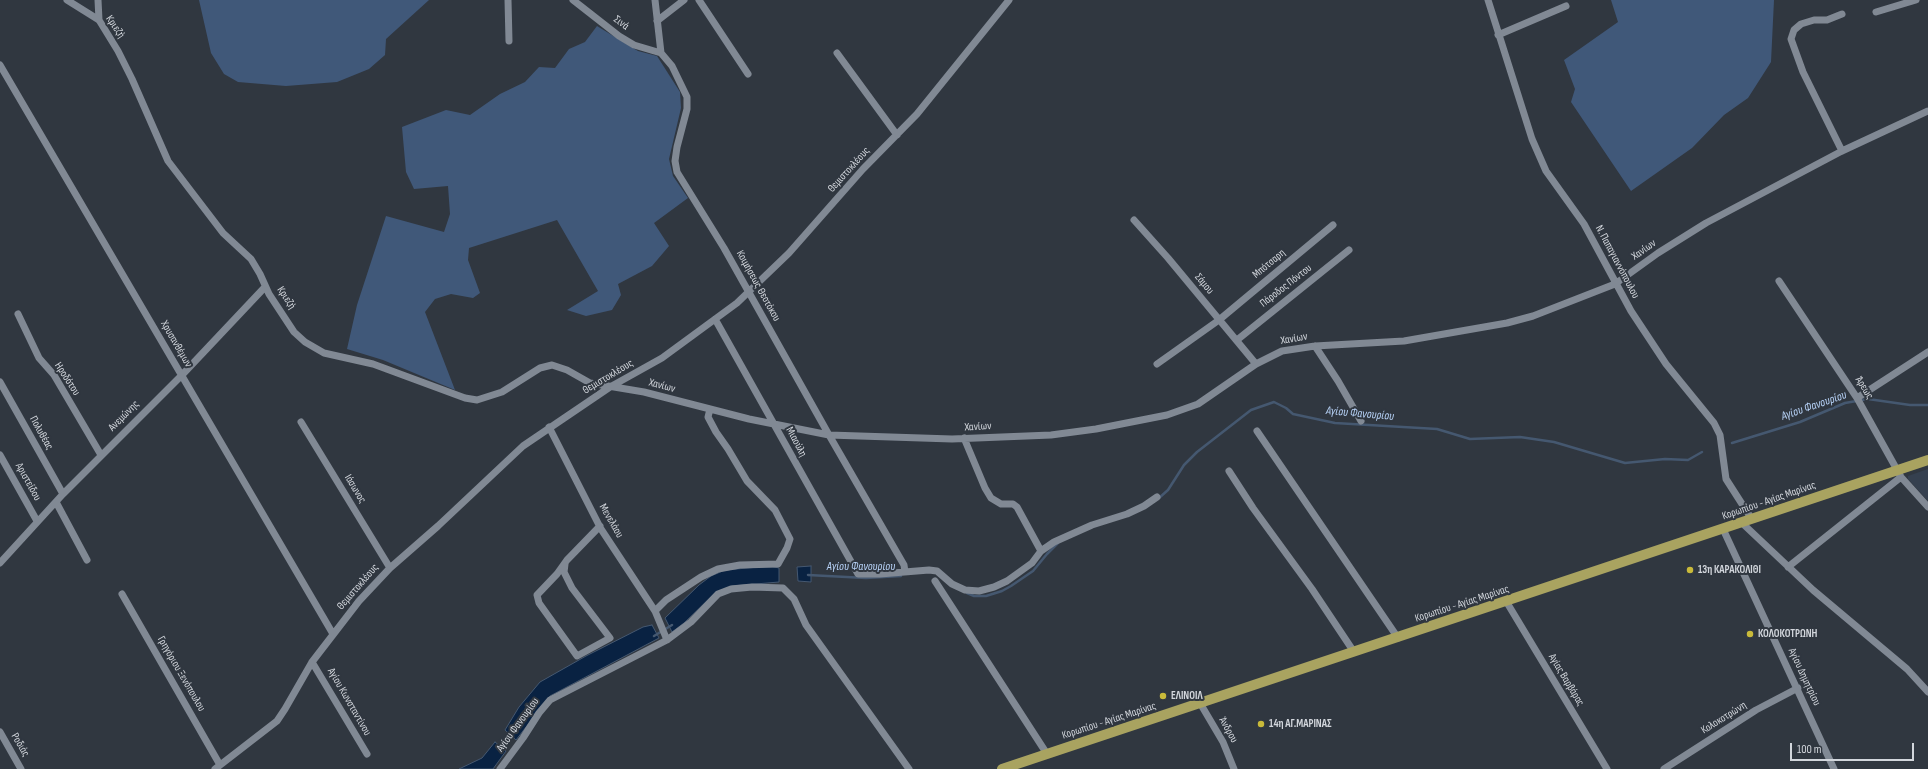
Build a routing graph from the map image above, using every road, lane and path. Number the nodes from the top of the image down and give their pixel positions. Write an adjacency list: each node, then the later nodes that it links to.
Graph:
1 (67, 0): 14 (street, Κριεζή)
2 (98, 0): 14 (street)
3 (508, 0): 17 (street)
4 (573, 0): 18 (street, Σινά)
5 (655, 0): 15 (street)
6 (684, 0): 15 (street)
7 (699, 0): 21 (street)
8 (1009, 0): 23 (street, Θεμιστοκλέους)
9 (1488, 0): 16 (street, Ν. Παπαγιαννόπουλου)
10 (1916, 0): 12 (street)
11 (1566, 6): 16 (street)
12 (1876, 12)
13 (1842, 14): 24 (street)
14 (99, 20): 30 (street, Κριεζή)
15 (658, 21): 18 (street)
16 (1498, 35): 29 (street, Ν. Παπαγιαννόπουλου)
17 (509, 40)
18 (661, 53): 31 (street, Κοιμήσεως Θεοτόκου)
19 (837, 53): 23 (street)
20 (0, 65): 40 (street, Χρυσανθέμων)
21 (748, 74)
22 (1928, 111): 24 (street, Χανίων)
23 (897, 135): 31 (street, Θεμιστοκλέους)
24 (1842, 151): 29 (street, Χανίων)
25 (1134, 220): 34 (street, Σάμου)
26 (1333, 225): 34 (street, Μπότσαρη)
27 (1349, 250): 35 (street, Πάροδος Πόντου)
28 (1779, 281): 43 (street, Άρεως)
29 (1615, 284): 36 (street, Χανίων); 61 (street, Ν. Παπαγιαννόπουλου)
30 (265, 286): 40 (street, Ανεμώνης); 42 (street, Κριεζή)
31 (748, 292): 33 (street, Θεμιστοκλέους); 50 (street, Κοιμήσεως Θεοτόκου)
32 (18, 314): 53 (street, Ηροδότου)
33 (714, 319): 42 (street, Θεμιστοκλέους); 47 (street, Μιαούλη)
34 (1219, 320): 35 (street, Σάμου); 38 (street, Μπότσαρη)
35 (1237, 340): 39 (street, Σάμου)
36 (1315, 346): 39 (street, Χανίων); 45 (street)
37 (1928, 352): 43 (street)
38 (1157, 364)
39 (1256, 364): 51 (street, Χανίων)
40 (182, 375): 53 (street, Ανεμώνης); 76 (street, Χρυσανθέμων)
41 (0, 382): 57 (street, Πολυθέας)
42 (610, 387): 44 (street, Χανίων); 48 (street, Θεμιστοκλέους)
43 (1858, 399): 56 (street, Άρεως)
44 (710, 409): 47 (street, Χανίων); 75 (street)
45 (1361, 421)
46 (301, 422): 70 (street, Ιάσωνος)
47 (774, 424): 50 (street, Χανίων); 71 (street, Μιαούλη)
48 (549, 427): 63 (street, Μενελάου); 70 (street, Θεμιστοκλέους)
49 (1257, 431): 78 (street)
50 (829, 435): 51 (street, Χανίων); 71 (street, Κοιμήσεως Θεοτόκου)
51 (964, 438): 65 (street)
52 (0, 455): 62 (street, Αριστείδου)
53 (101, 455): 57 (street, Ανεμώνης)
54 (1928, 460): 56 (main road, Κορωπίου - Αγίας Μαρίνας)
55 (1229, 471): 79 (street)
56 (1899, 473): 60 (street, Άρεως); 61 (main road, Κορωπίου - Αγίας Μαρίνας); 69 (street)
57 (63, 494): 59 (street, Ανεμώνης)
58 (1157, 497): 65 (street)
59 (56, 502): 62 (street, Ανεμώνης); 66 (street)
60 (1928, 507)
61 (1746, 520): 64 (main road, Κορωπίου - Αγίας Μαρίνας); 69 (street, Ν. Παπαγιαννόπουλου)
62 (37, 521): 67 (street, Ανεμώνης)
63 (600, 526): 68 (street); 75 (street, Μενελάου)
64 (1723, 530): 74 (main road, Κορωπίου - Αγίας Μαρίνας); 81 (street, Αγίου Δημητρίου)
65 (1041, 550): 71 (street)
66 (87, 560)
67 (0, 563)
68 (565, 564): 68 (street)
69 (1788, 567): 82 (street, Ν. Παπαγιαννόπουλου)
70 (390, 568): 76 (street, Θεμιστοκλέους)
71 (905, 572)
72 (935, 581): 86 (street)
73 (122, 594): 87 (street, Γρηγόριου Ξενόπουλου)
74 (1506, 601): 78 (main road, Κορωπίου - Αγίας Μαρίνας); 93 (street, Αγίας Βαρβάρας)
75 (655, 611): 77 (street, Μενελάου)
76 (333, 634): 80 (street, Θεμιστοκλέους)
77 (666, 638): 89 (street, Αγίου Φανουρίου); 90 (street, Αγίου Φανουρίου)
78 (1398, 638): 79 (main road, Κορωπίου - Αγίας Μαρίνας)
79 (1354, 652): 83 (main road, Κορωπίου - Αγίας Μαρίνας)
80 (312, 662): 85 (street, Αγίου Κωνσταντίνου); 87 (street, Θεμιστοκλέους)
81 (1798, 688): 94 (street, Κολοκοτρώνη); 95 (street, Αγίου Δημητρίου)
82 (1928, 692)
83 (1200, 703): 86 (main road, Κορωπίου - Αγίας Μαρίνας); 92 (street, Άνδρου)
84 (0, 732): 88 (street, Ροδιάς)
85 (366, 754)
86 (1047, 754): 91 (main road, Κορωπίου - Αγίας Μαρίνας)
87 (218, 767)
88 (21, 769)
89 (500, 769)
90 (909, 769)
91 (1002, 769)
92 (1234, 769)
93 (1607, 769)
94 (1664, 769)
95 (1834, 769)

